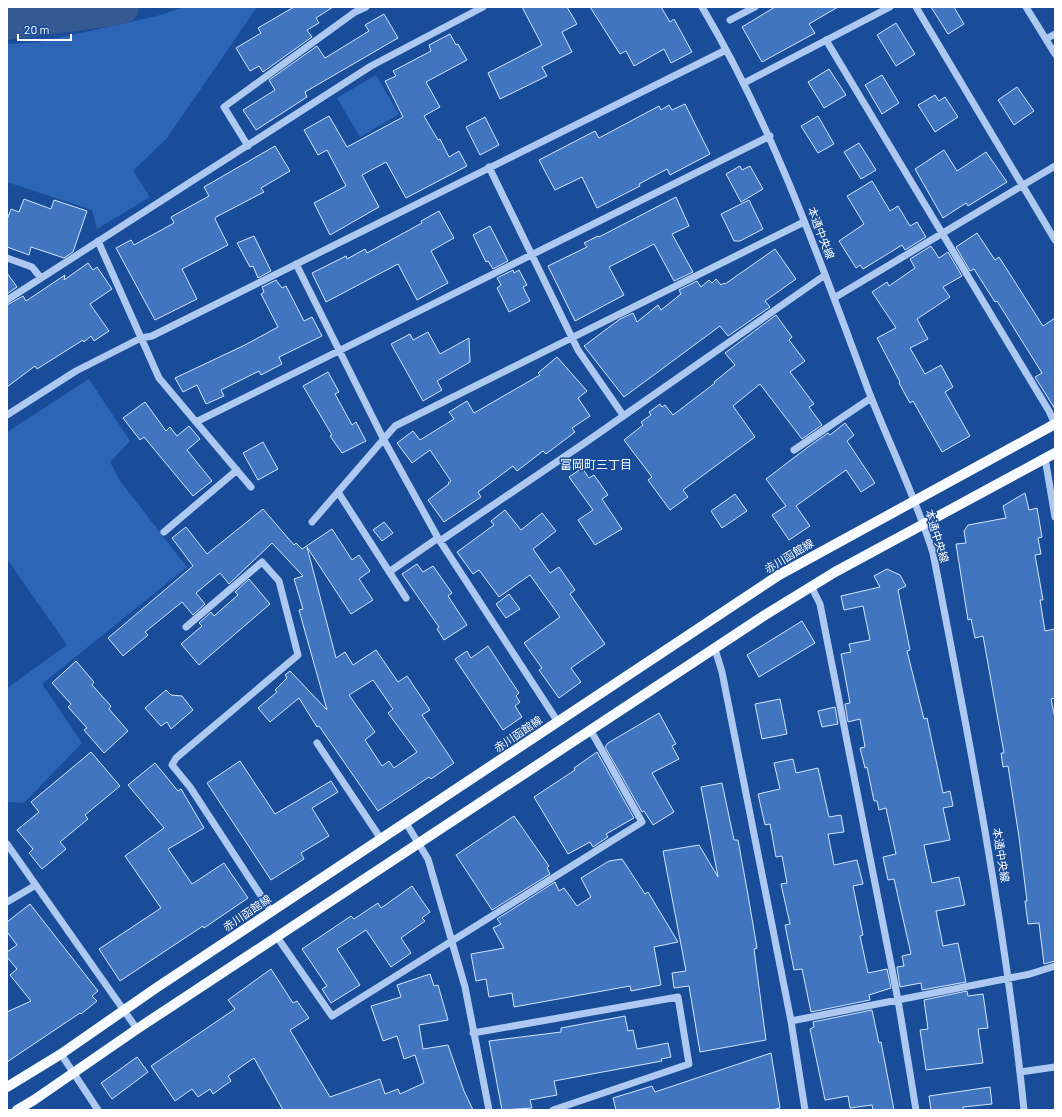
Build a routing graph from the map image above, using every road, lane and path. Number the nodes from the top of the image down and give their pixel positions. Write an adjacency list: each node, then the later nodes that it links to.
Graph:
1 (366, 7): 16 (street)
2 (483, 7): 16 (street)
3 (702, 7): 12 (street, 本通中央線)
4 (755, 7): 8 (street)
5 (890, 7): 11 (street)
6 (916, 7): 19 (street)
7 (1026, 7): 10 (street)
8 (730, 20)
9 (1055, 34): 10 (street)
10 (1046, 39): 13 (street)
11 (826, 40): 14 (street); 21 (street)
12 (726, 50): 14 (street, 本通中央線); 18 (street)
13 (1055, 54)
14 (744, 83): 15 (street, 本通中央線)
15 (770, 136): 20 (street, 本通中央線); 24 (street)
16 (248, 146): 23 (street)
17 (1055, 166): 19 (street)
18 (489, 167): 24 (street); 26 (street)
19 (1023, 186): 21 (street); 22 (street)
20 (804, 222): 27 (street, 本通中央線); 32 (street)
21 (942, 234): 29 (street); 38 (street)
22 (1055, 240)
23 (98, 241): 28 (street); 31 (street)
24 (531, 254): 32 (street); 33 (street)
25 (7, 258): 28 (street)
26 (296, 264): 31 (street); 33 (street)
27 (825, 275): 29 (street, 本通中央線); 36 (street)
28 (41, 278): 30 (street)
29 (834, 298): 34 (street, 本通中央線)
30 (7, 300)
31 (142, 338): 35 (street); 37 (street)
32 (572, 338): 36 (street); 39 (street)
33 (338, 350): 37 (street); 39 (street)
34 (871, 398): 40 (street); 46 (street, 本通中央線)
35 (7, 415)
36 (623, 415): 51 (street)
37 (196, 422): 43 (street)
38 (1055, 424): 46 (main road, 赤川函館線)
39 (384, 440): 45 (street); 51 (street)
40 (794, 450)
41 (1055, 453): 42 (main road)
42 (1045, 458): 47 (street); 49 (main road)
43 (237, 470): 44 (street); 50 (street)
44 (251, 487)
45 (338, 492): 48 (street); 52 (street)
46 (914, 502): 49 (street, 本通中央線); 57 (main road, 赤川函館線)
47 (1055, 517)
48 (312, 522)
49 (924, 524): 53 (main road); 70 (street, 本通中央線)
50 (164, 532)
51 (439, 540): 52 (street); 57 (street)
52 (389, 572): 54 (street)
53 (811, 586): 56 (main road); 71 (street)
54 (406, 598)
55 (186, 627): 66 (street)
56 (715, 649): 58 (main road); 73 (street)
57 (558, 722): 60 (main road, 赤川函館線)
58 (591, 731): 63 (main road); 68 (street)
59 (317, 743): 61 (street)
60 (406, 823): 61 (main road, 赤川函館線); 63 (street)
61 (381, 839): 66 (main road, 赤川函館線)
62 (7, 844): 64 (street)
63 (419, 844): 67 (main road); 68 (street)
64 (36, 885): 65 (street); 72 (street)
65 (7, 902)
66 (271, 912): 72 (main road, 赤川函館線)
67 (277, 937): 68 (street); 74 (main road)
68 (452, 941): 75 (street)
69 (1055, 966): 70 (street)
70 (1008, 979): 71 (street); 78 (street, 本通中央線)
71 (898, 1000): 73 (street); 86 (street)
72 (124, 1010): 74 (street); 76 (main road, 赤川函館線)
73 (791, 1021): 85 (street)
74 (138, 1029): 79 (main road)
75 (473, 1033): 83 (street); 84 (street)
76 (61, 1054): 79 (street); 80 (main road, 赤川函館線)
77 (1055, 1067): 78 (street)
78 (1020, 1072): 87 (street, 本通中央線)
79 (74, 1073): 81 (main road); 82 (street)
80 (7, 1087)
81 (17, 1110)
82 (98, 1110)
83 (489, 1110)
84 (553, 1110)
85 (805, 1110)
86 (916, 1110)
87 (1024, 1110)

